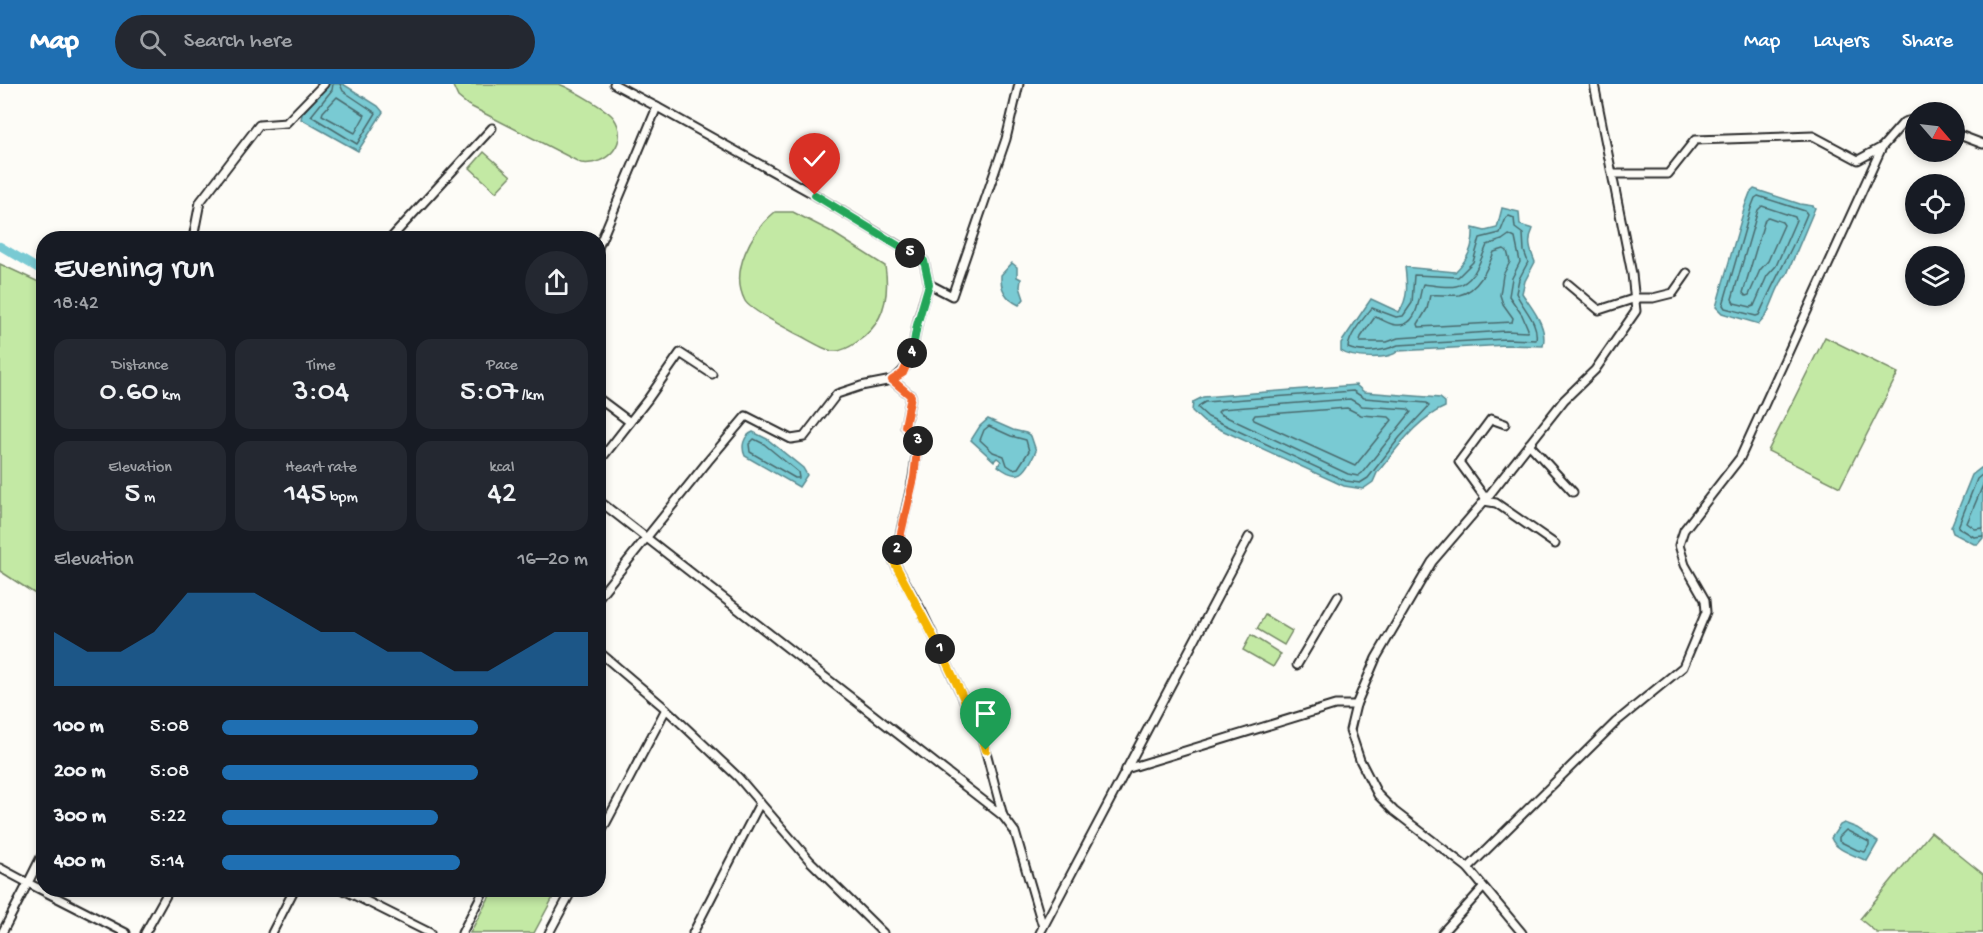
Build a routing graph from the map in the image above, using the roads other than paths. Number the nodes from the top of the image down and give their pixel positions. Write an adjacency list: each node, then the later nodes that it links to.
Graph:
1 (324, 84): 12 (street)
2 (614, 84): 5 (street)
3 (1019, 84): 16 (street)
4 (1594, 84): 11 (street)
5 (657, 107): 14 (street); 16 (street)
6 (1905, 123): 10 (street)
7 (492, 128): 13 (street)
8 (1965, 137): 9 (street)
9 (1983, 144)
10 (1882, 147): 11 (street); 44 (street)
11 (1613, 174): 18 (street)
12 (194, 231)
13 (397, 231)
14 (605, 231)
15 (1687, 273): 18 (street)
16 (929, 284): 20 (street)
17 (1568, 284): 18 (street)
18 (1636, 298): 24 (street)
19 (712, 374): 22 (street)
20 (892, 380): 30 (street); 40 (street)
21 (606, 404): 22 (street)
22 (630, 422): 25 (street)
23 (1505, 424): 27 (street)
24 (1529, 444): 26 (street); 27 (street)
25 (606, 453)
26 (1573, 492)
27 (1485, 500): 31 (street); 36 (street)
28 (606, 507): 30 (street)
29 (1249, 537): 38 (street)
30 (646, 538): 32 (street); 40 (street)
31 (1555, 544)
32 (606, 588)
33 (1338, 596): 35 (street)
34 (606, 658): 37 (street)
35 (1297, 664)
36 (1356, 705): 38 (street); 44 (street)
37 (666, 709): 39 (street); 41 (street)
38 (1126, 769): 54 (street)
39 (760, 803): 62 (street); 63 (street)
40 (1003, 816): 54 (street)
41 (606, 823)
42 (36, 867): 45 (street)
43 (0, 868): 45 (street)
44 (1468, 868): 47 (street)
45 (28, 883): 46 (street); 55 (street)
46 (36, 887)
47 (1484, 888): 64 (street); 65 (street)
48 (55, 897): 56 (street)
49 (165, 897): 57 (street)
50 (290, 897): 58 (street)
51 (358, 897): 59 (street)
52 (480, 897): 60 (street)
53 (568, 897): 61 (street)
54 (1041, 930)
55 (2, 933)
56 (126, 933)
57 (145, 933)
58 (272, 933)
59 (430, 933)
60 (462, 933)
61 (549, 933)
62 (693, 933)
63 (883, 933)
64 (1442, 933)
65 (1522, 933)

